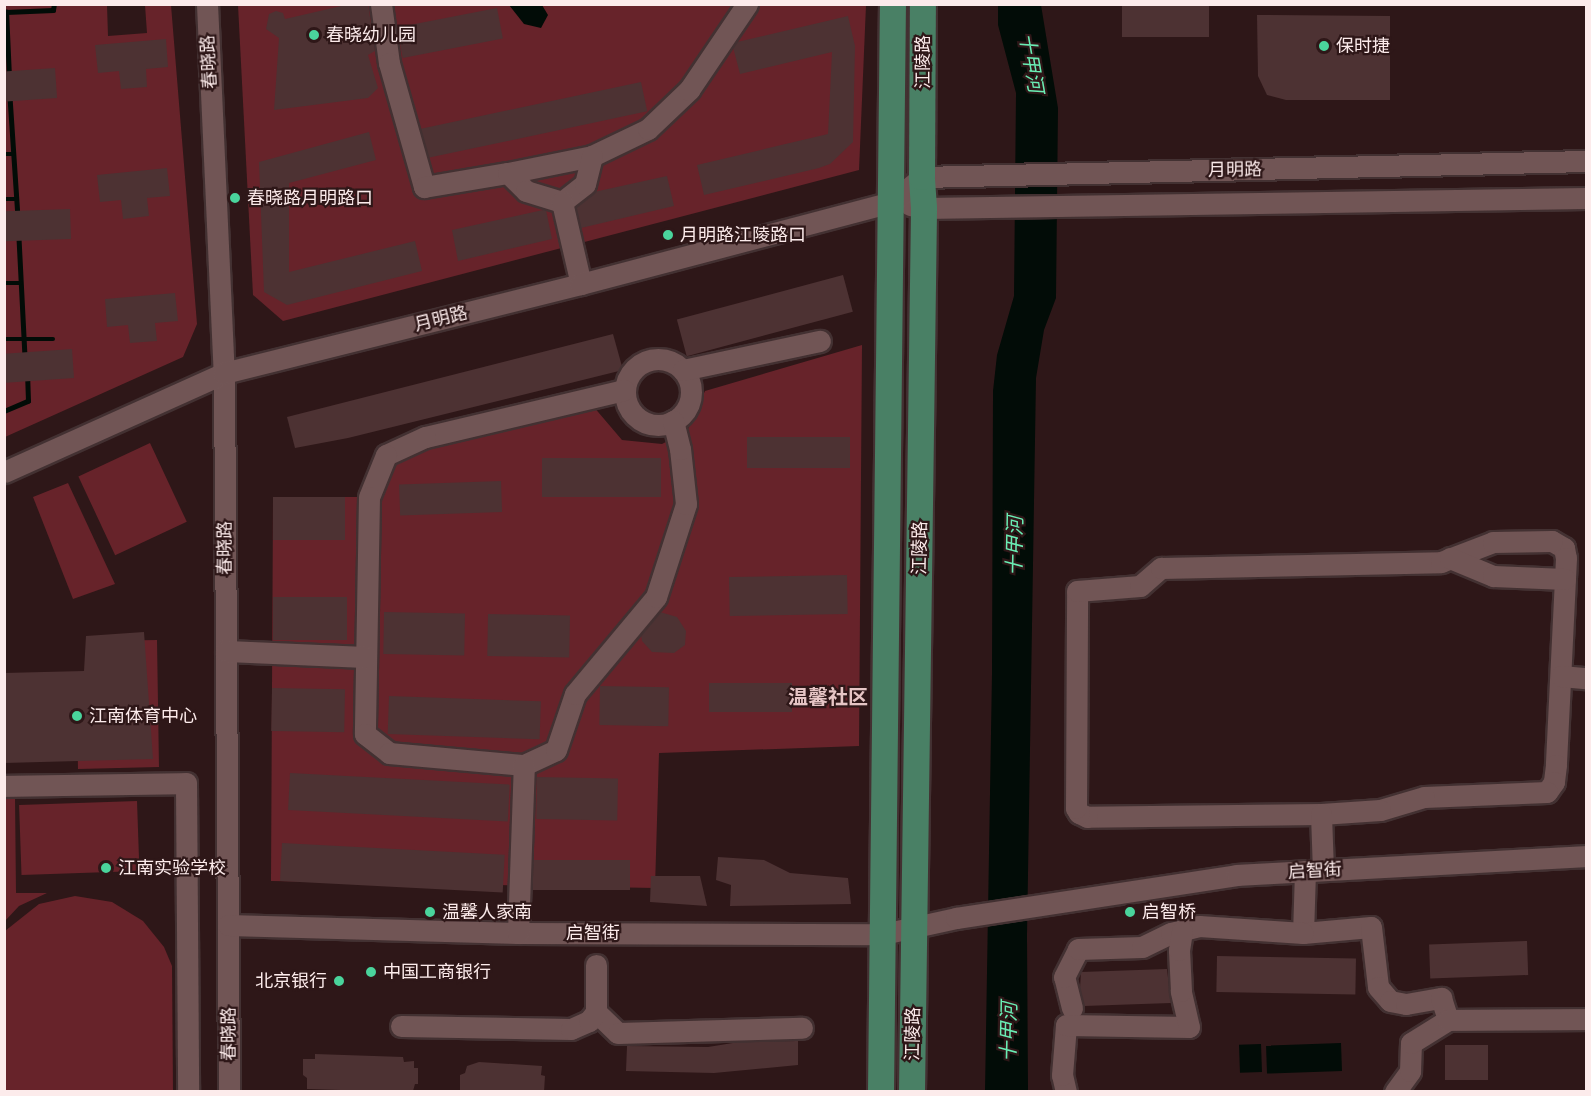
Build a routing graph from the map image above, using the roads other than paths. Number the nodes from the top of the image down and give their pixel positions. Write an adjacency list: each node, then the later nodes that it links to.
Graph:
1 (207, 4): 17 (street, 春晓路)
2 (381, 4): 8 (street)
3 (747, 4): 6 (street)
4 (893, 4): 12 (main road, 江陵路)
5 (923, 4): 9 (main road, 江陵路)
6 (592, 156): 8 (street); 11 (street)
7 (1587, 161): 9 (street, 月明路)
8 (508, 173): 11 (street)
9 (922, 177): 12 (street, 月明路); 13 (main road, 江陵路)
10 (1587, 198): 13 (street, 月明路)
11 (562, 202): 14 (street)
12 (891, 202): 13 (street, 月明路); 14 (street, 月明路); 37 (main road, 江陵路)
13 (924, 208): 33 (main road, 江陵路)
14 (581, 284): 17 (street, 月明路)
15 (820, 341): 16 (street)
16 (683, 370): 18 (street); 19 (street)
17 (224, 373): 20 (street, 月明路); 23 (street, 春晓路)
18 (624, 390): 19 (street); 24 (street)
19 (673, 421): 27 (street)
20 (4, 472)
21 (1450, 558): 22 (street); 22 (street); 29 (street)
22 (1565, 579): 25 (street)
23 (226, 651): 24 (street); 32 (street, 春晓路)
24 (366, 657): 27 (street)
25 (1561, 676): 26 (street); 29 (street)
26 (1587, 678)
27 (524, 765): 35 (street)
28 (4, 786): 45 (street)
29 (1322, 814): 31 (street)
30 (1587, 856): 31 (street, 启智街)
31 (1314, 871): 33 (street, 启智街); 36 (street)
32 (228, 925): 35 (street, 启智街); 46 (street, 春晓路)
33 (915, 929): 37 (street, 启智街); 48 (main road, 江陵路)
34 (1182, 931): 36 (street); 39 (street); 49 (street)
35 (518, 933): 37 (street, 启智街)
36 (1303, 933): 42 (street)
37 (883, 934): 47 (main road, 江陵路)
38 (596, 965): 40 (street)
39 (1072, 1008)
40 (596, 1012): 43 (street); 44 (street)
41 (1587, 1018): 42 (street)
42 (1448, 1020): 50 (street)
43 (401, 1026)
44 (802, 1028)
45 (188, 1092)
46 (229, 1092)
47 (881, 1092)
48 (912, 1092)
49 (1066, 1092)
50 (1395, 1092)

